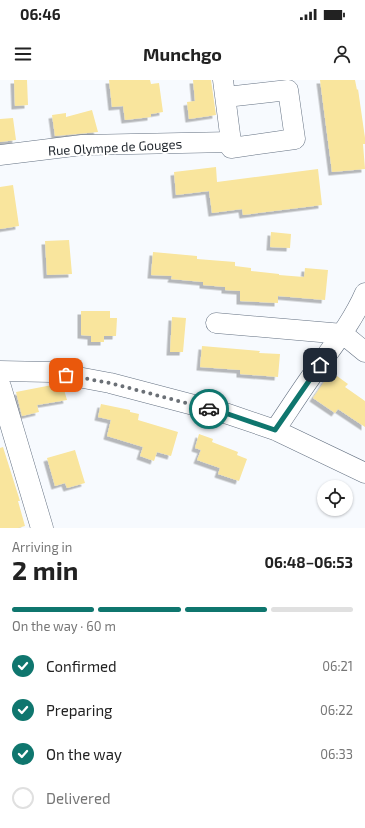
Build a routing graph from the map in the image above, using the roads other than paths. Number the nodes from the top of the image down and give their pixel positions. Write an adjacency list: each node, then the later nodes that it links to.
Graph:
1 (225, 89): 2 (street, Rue Olympe de Gouges); 2 (street, Rue Olympe de Gouges)
2 (231, 142): 3 (street, Rue Olympe de Gouges)
3 (0, 155)
4 (365, 293): 6 (street)
5 (216, 323): 6 (street)
6 (343, 334): 7 (street); 10 (street)
7 (365, 352)
8 (0, 371): 10 (street)
9 (0, 387): 12 (street)
10 (275, 430): 11 (street)
11 (365, 473)
12 (42, 528)

